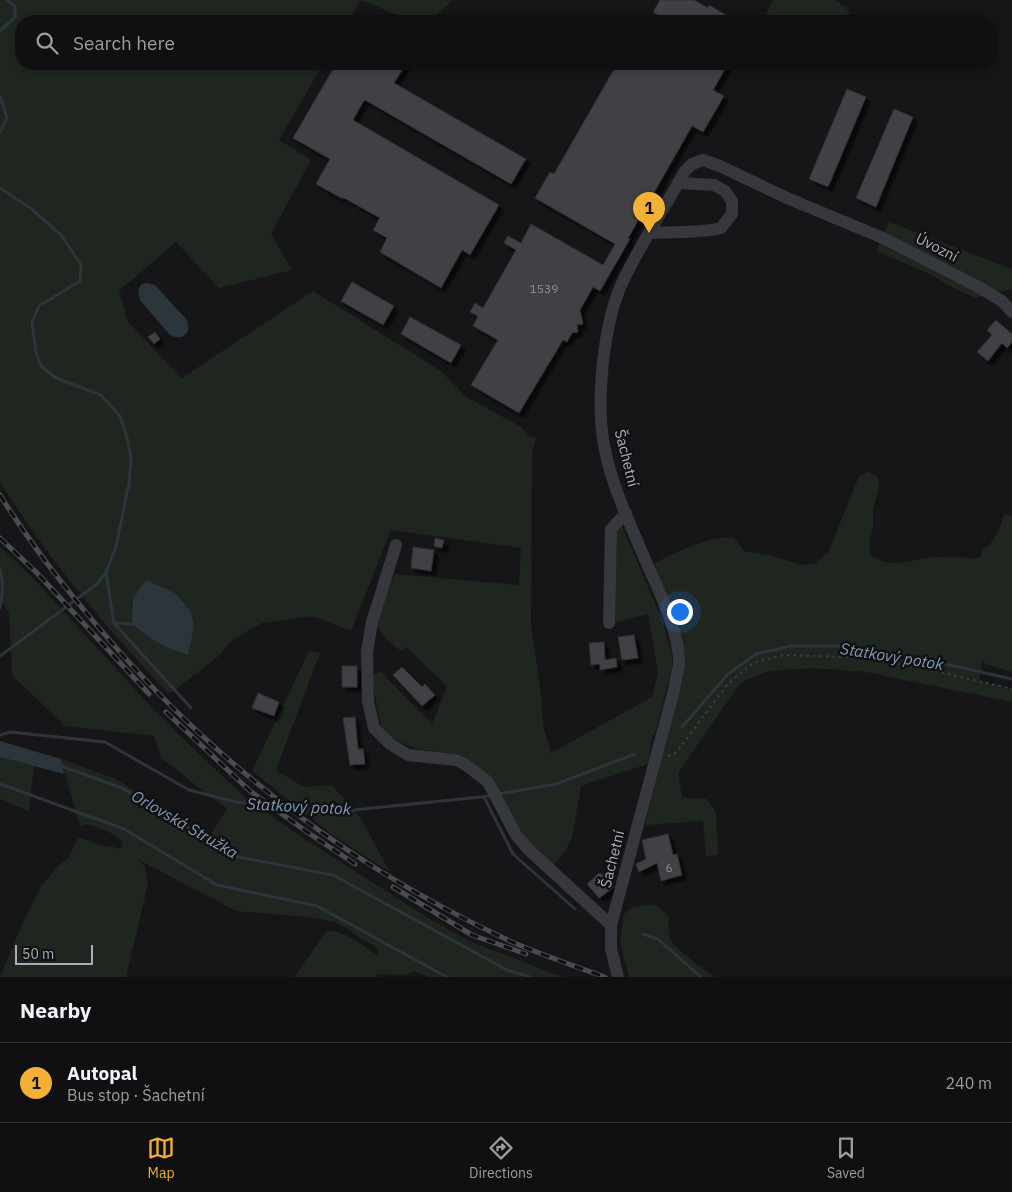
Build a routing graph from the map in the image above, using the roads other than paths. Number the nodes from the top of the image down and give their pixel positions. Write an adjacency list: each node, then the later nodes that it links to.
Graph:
1 (678, 183): 2 (street, Šachetní); 3 (street, Šachetní); 3 (street)
2 (841, 220): 4 (street, Úvozní)
3 (649, 232): 5 (street, Šachetní)
4 (1012, 312)
5 (626, 513): 7 (street); 8 (street, Šachetní)
6 (396, 545): 8 (street, Šachetní)
7 (608, 623)
8 (611, 925): 9 (street, Šachetní)
9 (618, 977)

